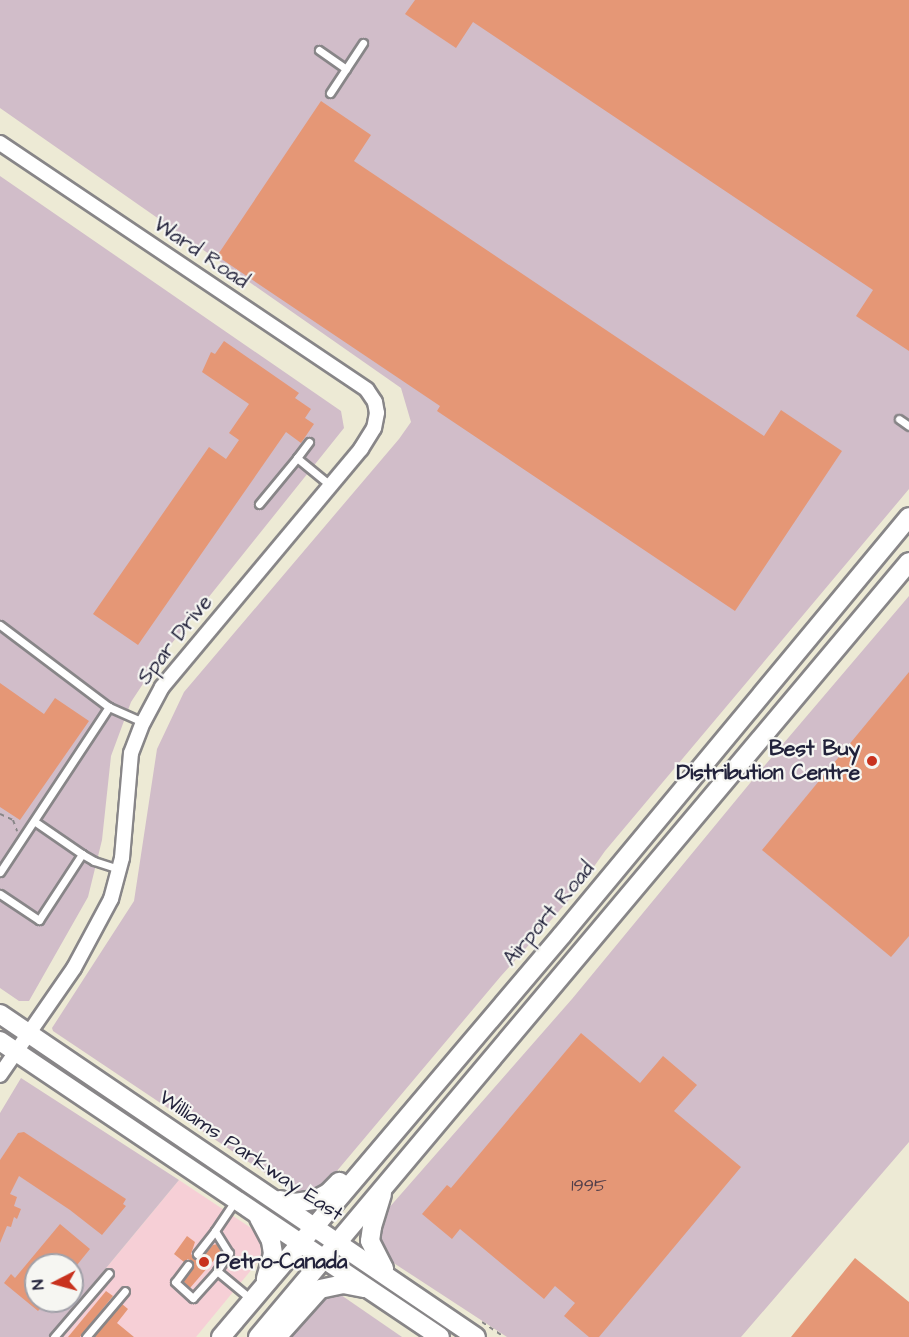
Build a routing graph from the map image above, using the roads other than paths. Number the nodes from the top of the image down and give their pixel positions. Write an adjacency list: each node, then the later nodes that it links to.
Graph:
1 (363, 43): 3 (lane)
2 (320, 50): 3 (lane)
3 (346, 69): 4 (lane)
4 (330, 93)
5 (0, 143): 6 (street, Ward Road)
6 (375, 402): 11 (street, Spar Drive)
7 (899, 418): 8 (lane)
8 (909, 426)
9 (309, 442): 10 (lane)
10 (297, 458): 11 (lane); 12 (lane)
11 (330, 485): 17 (street, Spar Drive)
12 (259, 504)
13 (909, 517): 28 (main road, Airport Road)
14 (909, 562): 29 (main road)
15 (0, 625): 16 (lane)
16 (109, 707): 17 (lane); 18 (lane)
17 (143, 722): 20 (street, Spar Drive)
18 (34, 821): 19 (lane); 21 (lane)
19 (82, 854): 20 (lane); 22 (lane)
20 (119, 869): 24 (street, Spar Drive)
21 (0, 872)
22 (0, 894)
23 (0, 1014): 24 (main road, Williams Parkway East)
24 (30, 1034): 26 (street, Spar Drive); 31 (main road, Williams Parkway East)
25 (0, 1041): 26 (main road, Williams Parkway East)
26 (18, 1052): 27 (street, Spar Drive); 30 (main road, Williams Parkway East)
27 (0, 1075)
28 (372, 1157): 31 (main road); 33 (main road, Airport Road)
29 (386, 1184): 35 (main road); 44 (main road)
30 (236, 1198): 32 (main road, Williams Parkway East); 34 (lane)
31 (275, 1199): 33 (main road, Williams Parkway East)
32 (252, 1209): 36 (main road, Williams Parkway East); 46 (main road)
33 (314, 1226): 35 (main road, Williams Parkway East); 36 (main road, Airport Road)
34 (215, 1231): 37 (lane); 39 (lane)
35 (338, 1241): 38 (main road); 44 (main road, Williams Parkway East)
36 (300, 1242): 38 (main road, Williams Parkway East); 46 (main road, Airport Road)
37 (197, 1254)
38 (324, 1258): 49 (main road, Williams Parkway East); 54 (main road)
39 (218, 1265): 43 (lane); 50 (lane)
40 (186, 1270): 47 (lane)
41 (205, 1272): 43 (lane)
42 (109, 1273): 51 (lane)
43 (211, 1278): 47 (lane)
44 (391, 1278): 57 (main road, Williams Parkway East)
45 (196, 1282): 47 (lane)
46 (264, 1285): 50 (main road, Airport Road)
47 (202, 1288)
48 (125, 1291): 52 (lane)
49 (377, 1293): 55 (main road); 56 (main road, Williams Parkway East)
50 (252, 1300): 53 (main road, Airport Road)
51 (54, 1337)
52 (86, 1337)
53 (220, 1337)
54 (258, 1337)
55 (278, 1337)
56 (440, 1337)
57 (476, 1337)

